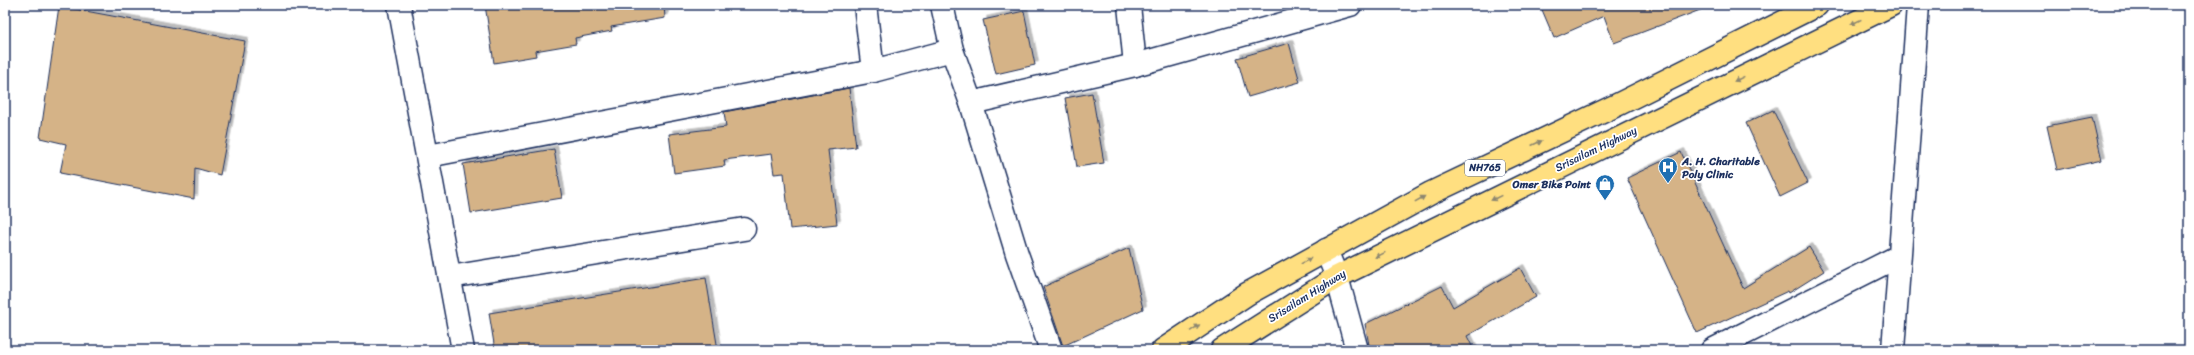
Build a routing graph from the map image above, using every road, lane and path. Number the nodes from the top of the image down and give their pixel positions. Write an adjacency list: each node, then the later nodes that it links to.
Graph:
1 (399, 5): 13 (street)
2 (865, 5): 11 (street)
3 (942, 5): 9 (street)
4 (1129, 5): 10 (street)
5 (1350, 5): 10 (street)
6 (1817, 5): 15 (highway, NH765, one-way to 6)
7 (1891, 5): 17 (highway, Srisailam Highway / NH765, one-way to 17)
8 (1918, 5): 16 (street)
9 (952, 50): 11 (street); 12 (street)
10 (1135, 65): 12 (street)
11 (873, 71): 13 (street)
12 (971, 103): 20 (street)
13 (428, 156): 18 (street)
14 (744, 229): 18 (street)
15 (1326, 250): 17 (street); 21 (highway, NH765, one-way to 15)
16 (1899, 256): 24 (street); 25 (street)
17 (1337, 276): 22 (highway, Srisailam Highway / NH765); 23 (street)
18 (450, 277): 19 (street)
19 (463, 350)
20 (1051, 350)
21 (1163, 350)
22 (1222, 350)
23 (1357, 350)
24 (1712, 350)
25 (1893, 350)

